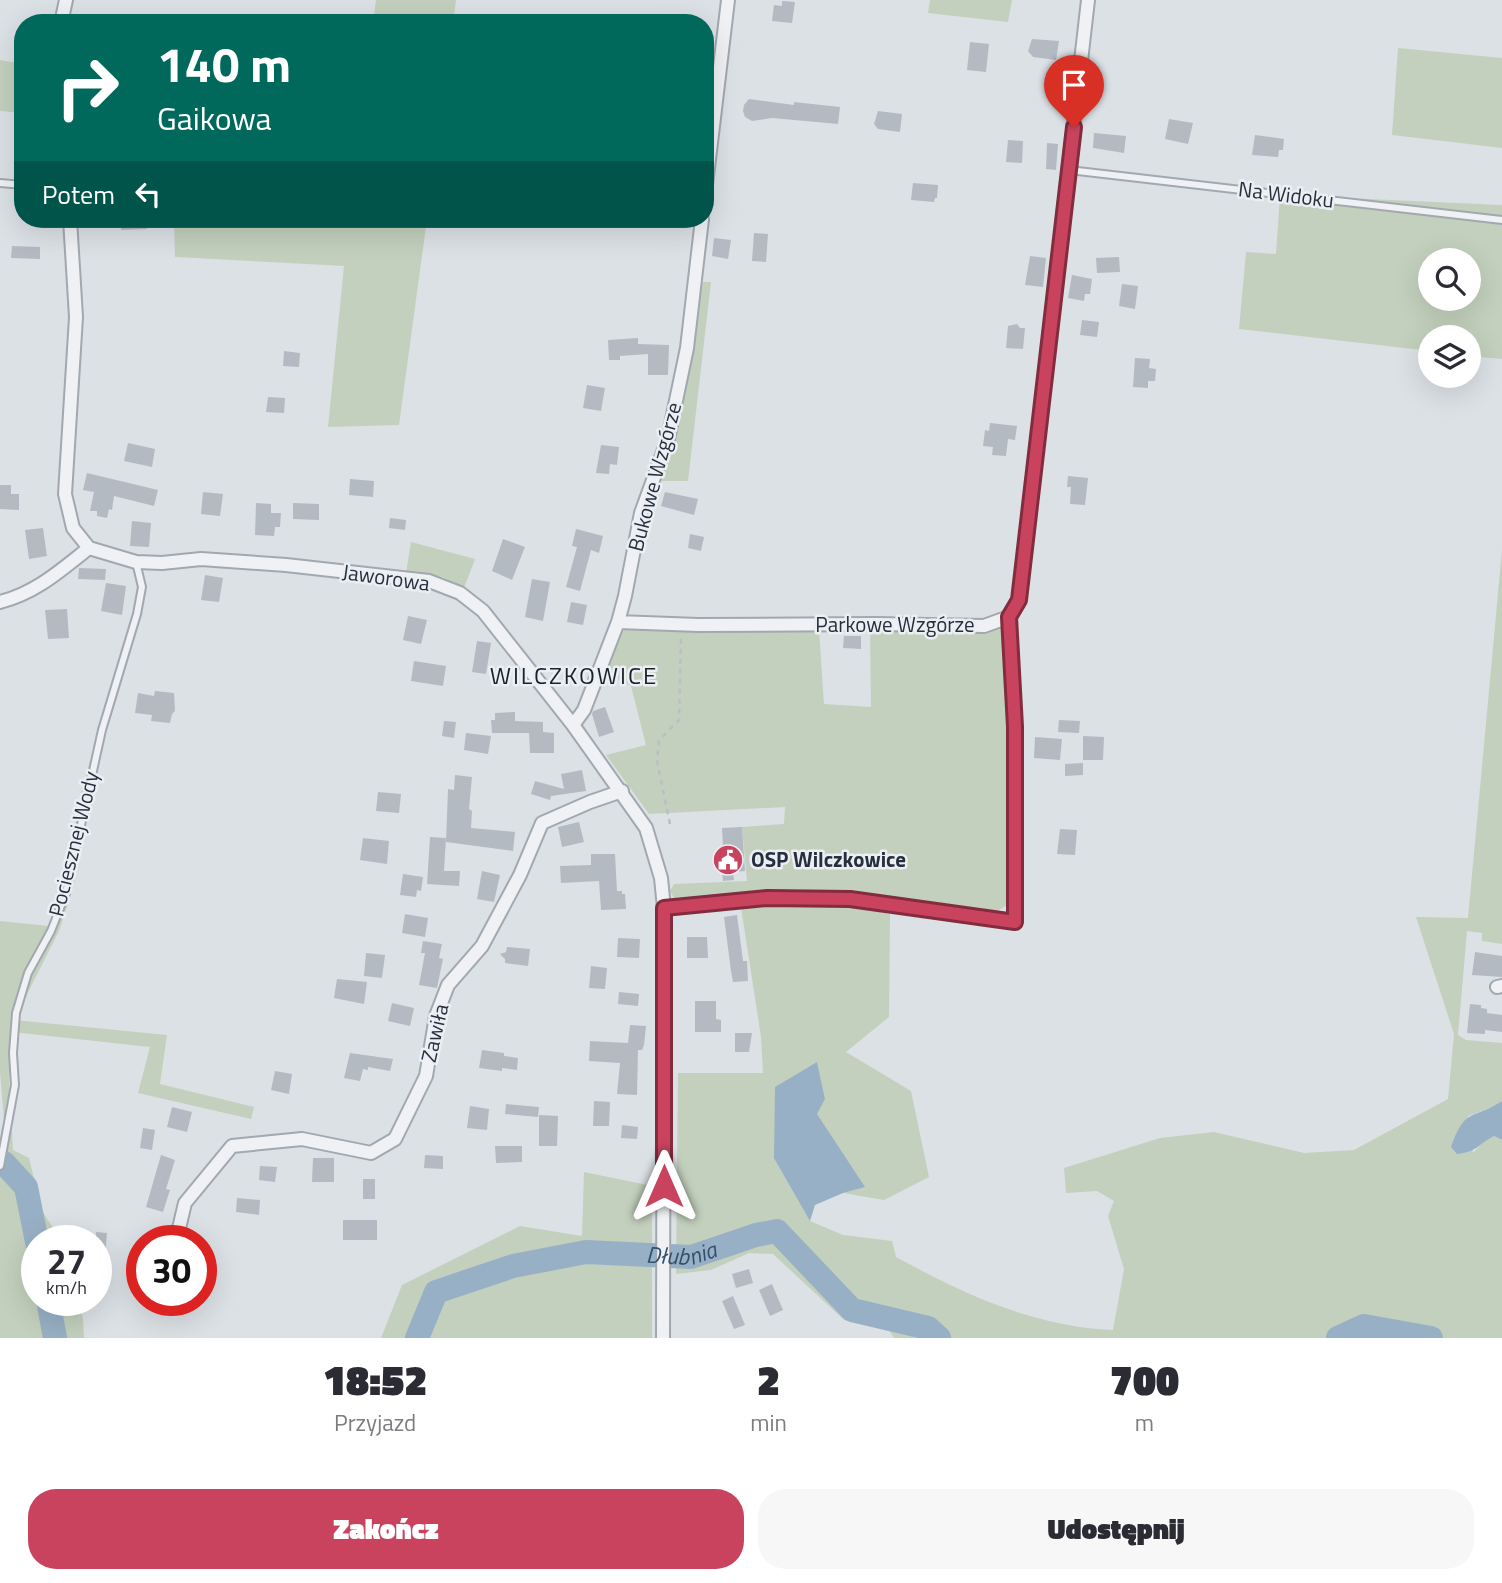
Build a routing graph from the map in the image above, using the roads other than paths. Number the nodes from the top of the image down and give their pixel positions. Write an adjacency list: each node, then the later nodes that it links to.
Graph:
1 (728, 0): 3 (street)
2 (1088, 0): 4 (street)
3 (714, 117)
4 (1069, 170): 5 (lane, Na Widoku); 11 (street)
5 (1502, 220)
6 (71, 228): 8 (street)
7 (701, 228): 12 (street, Bukowe Wzgórze)
8 (89, 548): 9 (street, Jaworowa); 10 (street)
9 (136, 562): 13 (street, Jaworowa); 16 (lane, Pociesznej Wody)
10 (0, 602)
11 (1009, 617): 12 (street, Parkowe Wzgórze); 15 (street)
12 (618, 622): 13 (street, Bukowe Wzgórze)
13 (573, 725): 14 (street, Jaworowa)
14 (622, 791): 15 (street, Jaworowa); 17 (street, Zawiła)
15 (664, 908): 18 (street, Jaworowa)
16 (0, 1166)
17 (180, 1225)
18 (663, 1338)

